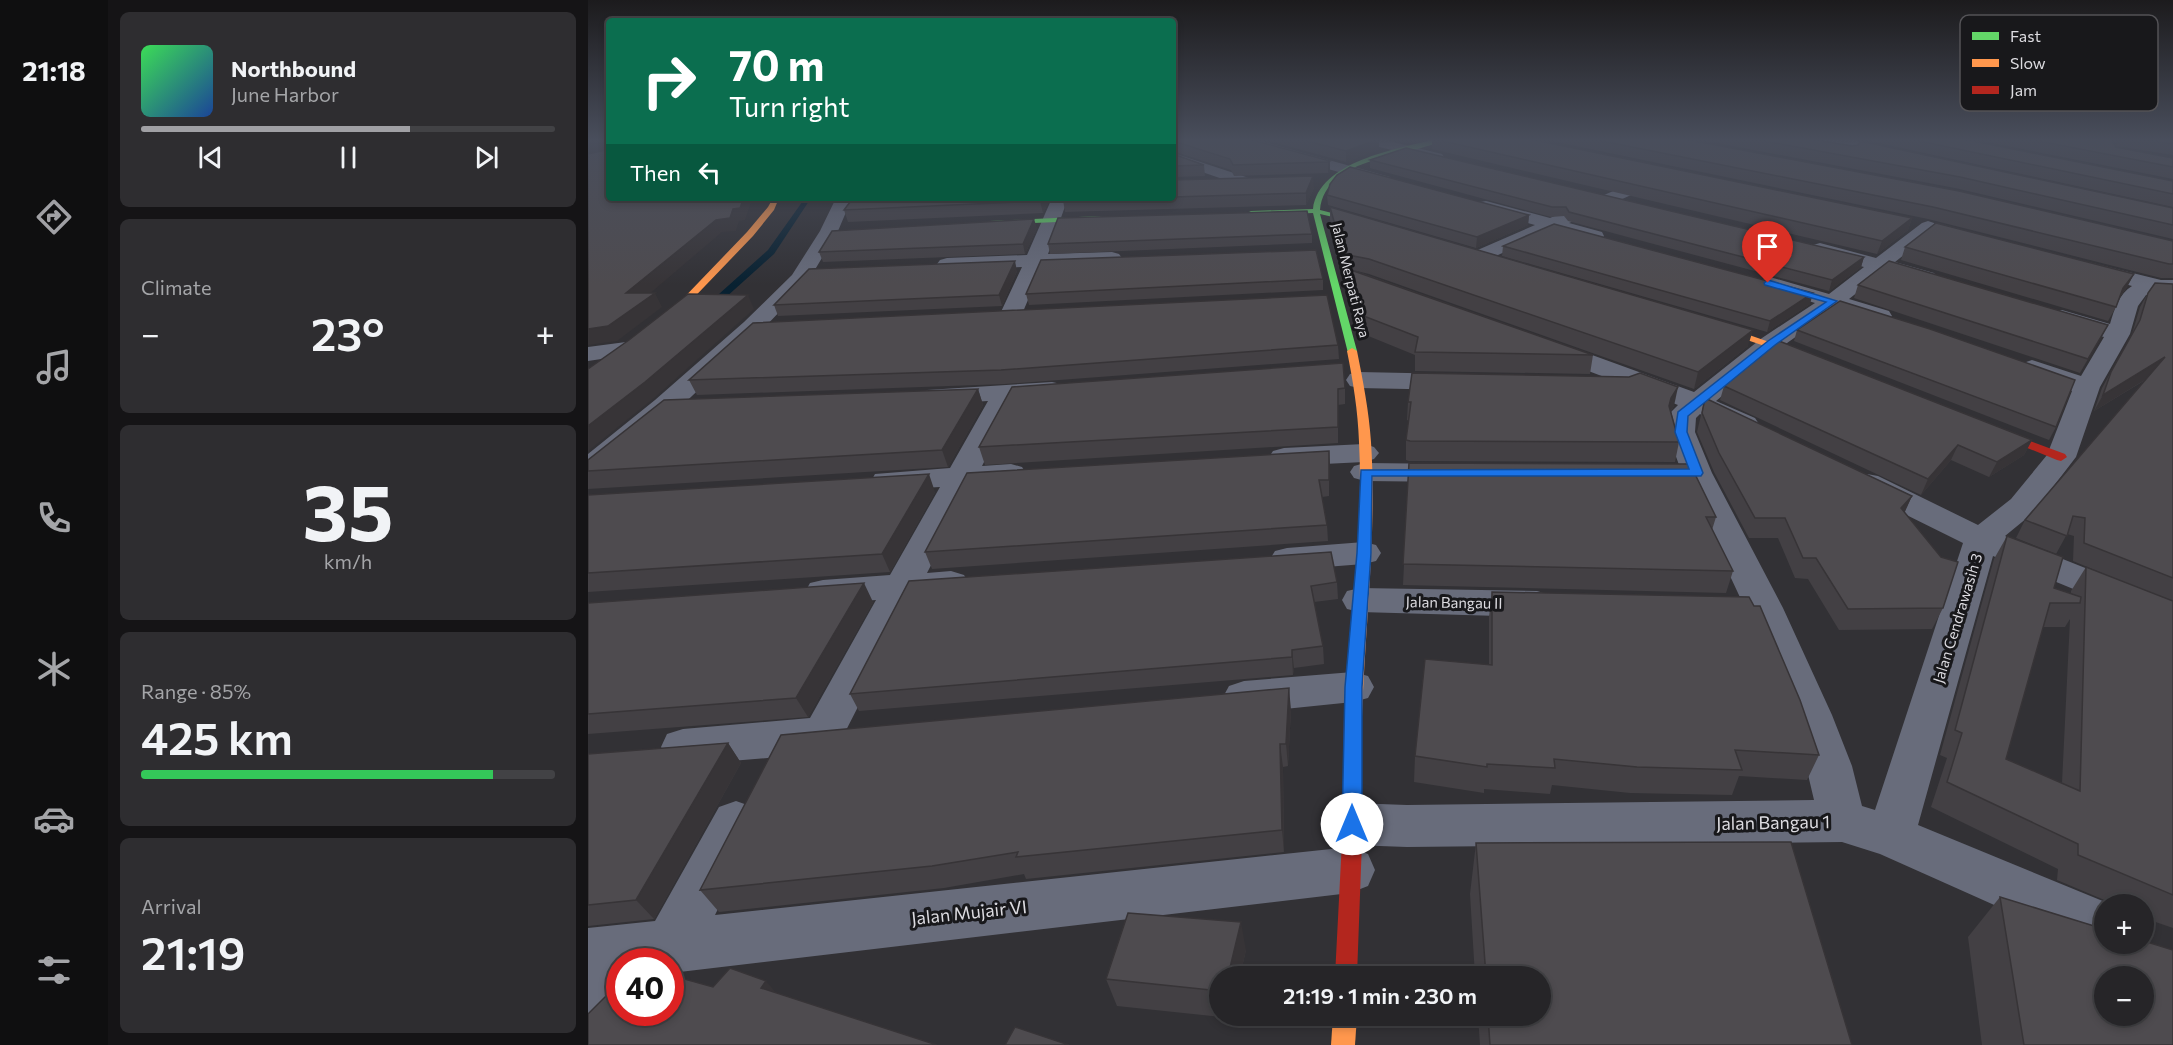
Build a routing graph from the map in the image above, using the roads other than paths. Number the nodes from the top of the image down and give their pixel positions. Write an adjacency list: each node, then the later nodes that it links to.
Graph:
1 (1324, 188): 10 (street, Jalan Merpati Raya)
2 (1639, 188): 4 (street)
3 (1580, 192): 4 (street)
4 (1610, 200): 9 (street); 15 (street)
5 (774, 201): 44 (street)
6 (843, 201): 40 (street)
7 (1059, 201): 13 (street)
8 (1468, 202): 15 (street)
9 (1633, 205)
10 (1316, 211): 11 (street); 16 (street); 27 (street, Jalan Merpati Raya)
11 (1231, 214)
12 (1112, 218): 13 (street)
13 (1053, 220): 14 (street); 22 (street)
14 (970, 224)
15 (1552, 224): 18 (street); 20 (street)
16 (1382, 227)
17 (1927, 228): 24 (street)
18 (1619, 243)
19 (1802, 244): 24 (street)
20 (1474, 254): 23 (street)
21 (1126, 257): 22 (street)
22 (1034, 260): 26 (street); 35 (street)
23 (1502, 262)
24 (1880, 263): 30 (street); 32 (street)
25 (2069, 263): 31 (street)
26 (931, 265)
27 (1334, 275): 28 (street); 48 (street, Jalan Merpati Raya)
28 (1356, 278)
29 (1754, 279): 32 (street)
30 (1944, 282)
31 (2170, 286): 41 (street, Jalan Cendrawasih 3)
32 (1833, 301): 38 (street); 43 (street)
33 (2042, 311): 41 (street)
34 (1034, 313): 35 (street)
35 (1011, 314): 36 (street)
36 (988, 315)
37 (1693, 320): 43 (street)
38 (1900, 322)
39 (781, 325): 40 (street)
40 (752, 327): 59 (street)
41 (2118, 334): 53 (street, Jalan Cendrawasih 3)
42 (1530, 341): 50 (street)
43 (1771, 343): 47 (street); 57 (street)
44 (626, 349): 45 (street); 49 (street)
45 (588, 354)
46 (2011, 360): 53 (street)
47 (1833, 367)
48 (1349, 372): 51 (street); 64 (street, Jalan Merpati Raya)
49 (588, 377)
50 (1642, 382): 52 (street); 57 (street)
51 (1476, 383)
52 (1579, 384)
53 (2087, 387): 62 (street, Jalan Cendrawasih 3)
54 (1075, 388): 55 (street)
55 (1005, 394): 56 (street); 69 (street)
56 (911, 397)
57 (1696, 402): 61 (street); 85 (street, Jalan Bangau 1)
58 (700, 405): 59 (street)
59 (665, 406): 65 (street)
60 (1972, 422): 62 (street)
61 (1767, 435)
62 (2061, 457): 71 (street, Jalan Cendrawasih 3)
63 (1258, 459): 64 (street)
64 (1365, 462): 68 (street); 72 (street, Jalan Merpati Raya)
65 (588, 469)
66 (1838, 469): 71 (street)
67 (1034, 472): 69 (street)
68 (1482, 474)
69 (963, 476): 70 (street); 75 (street)
70 (858, 483)
71 (1981, 539): 79 (street); 86 (street, Jalan Cendrawasih 3)
72 (1364, 553): 73 (street); 77 (street, Jalan Merpati Raya)
73 (1257, 561)
74 (985, 580): 75 (street)
75 (902, 586): 76 (street); 83 (street)
76 (785, 594)
77 (1360, 600): 78 (street, Jalan Bangau II); 80 (street, Jalan Merpati Raya)
78 (1575, 604)
79 (2173, 617)
80 (1353, 687): 81 (street); 87 (street, Jalan Merpati Raya)
81 (1203, 701)
82 (871, 730): 83 (street)
83 (801, 737): 84 (street); 89 (street)
84 (648, 750)
85 (1842, 821): 86 (street); 87 (street, Jalan Bangau 1)
86 (1891, 836): 88 (street)
87 (1351, 847): 90 (street, Jalan Mujair VI); 91 (street, Jalan Merpati Raya)
88 (2094, 924)
89 (634, 948)
90 (681, 948)
91 (1346, 966)
92 (606, 982): 93 (street)
93 (588, 1003)
94 (1344, 1026): 95 (street)
95 (1343, 1045)

